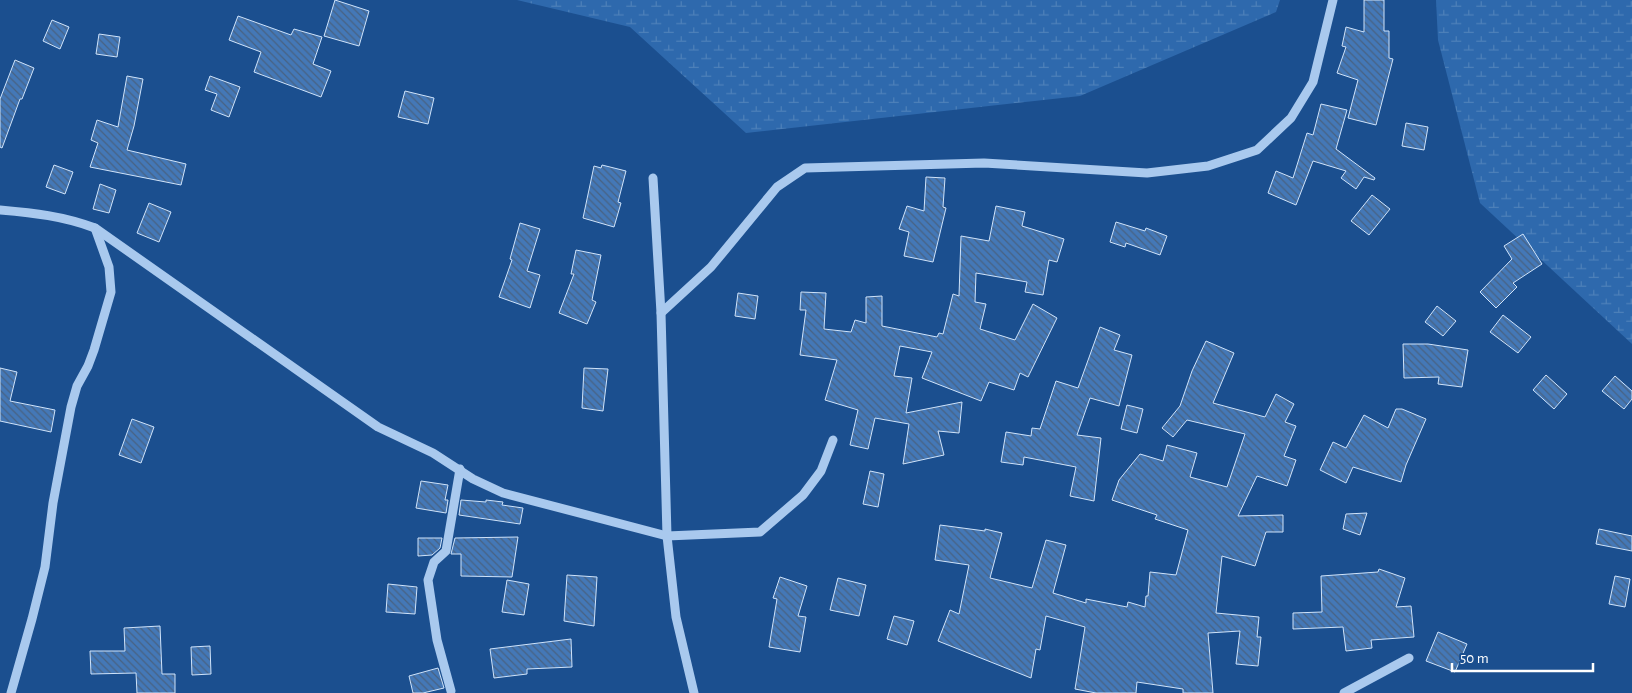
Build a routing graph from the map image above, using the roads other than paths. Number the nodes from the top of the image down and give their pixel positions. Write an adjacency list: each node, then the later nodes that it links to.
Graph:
1 (1333, 0): 5 (street)
2 (653, 178): 5 (street)
3 (0, 210): 4 (street)
4 (95, 228): 7 (street); 11 (street)
5 (661, 313): 8 (street)
6 (833, 440): 8 (street)
7 (460, 469): 8 (street); 10 (street)
8 (667, 536): 12 (street)
9 (1409, 658): 13 (street)
10 (451, 691)
11 (11, 693)
12 (694, 693)
13 (1344, 693)

